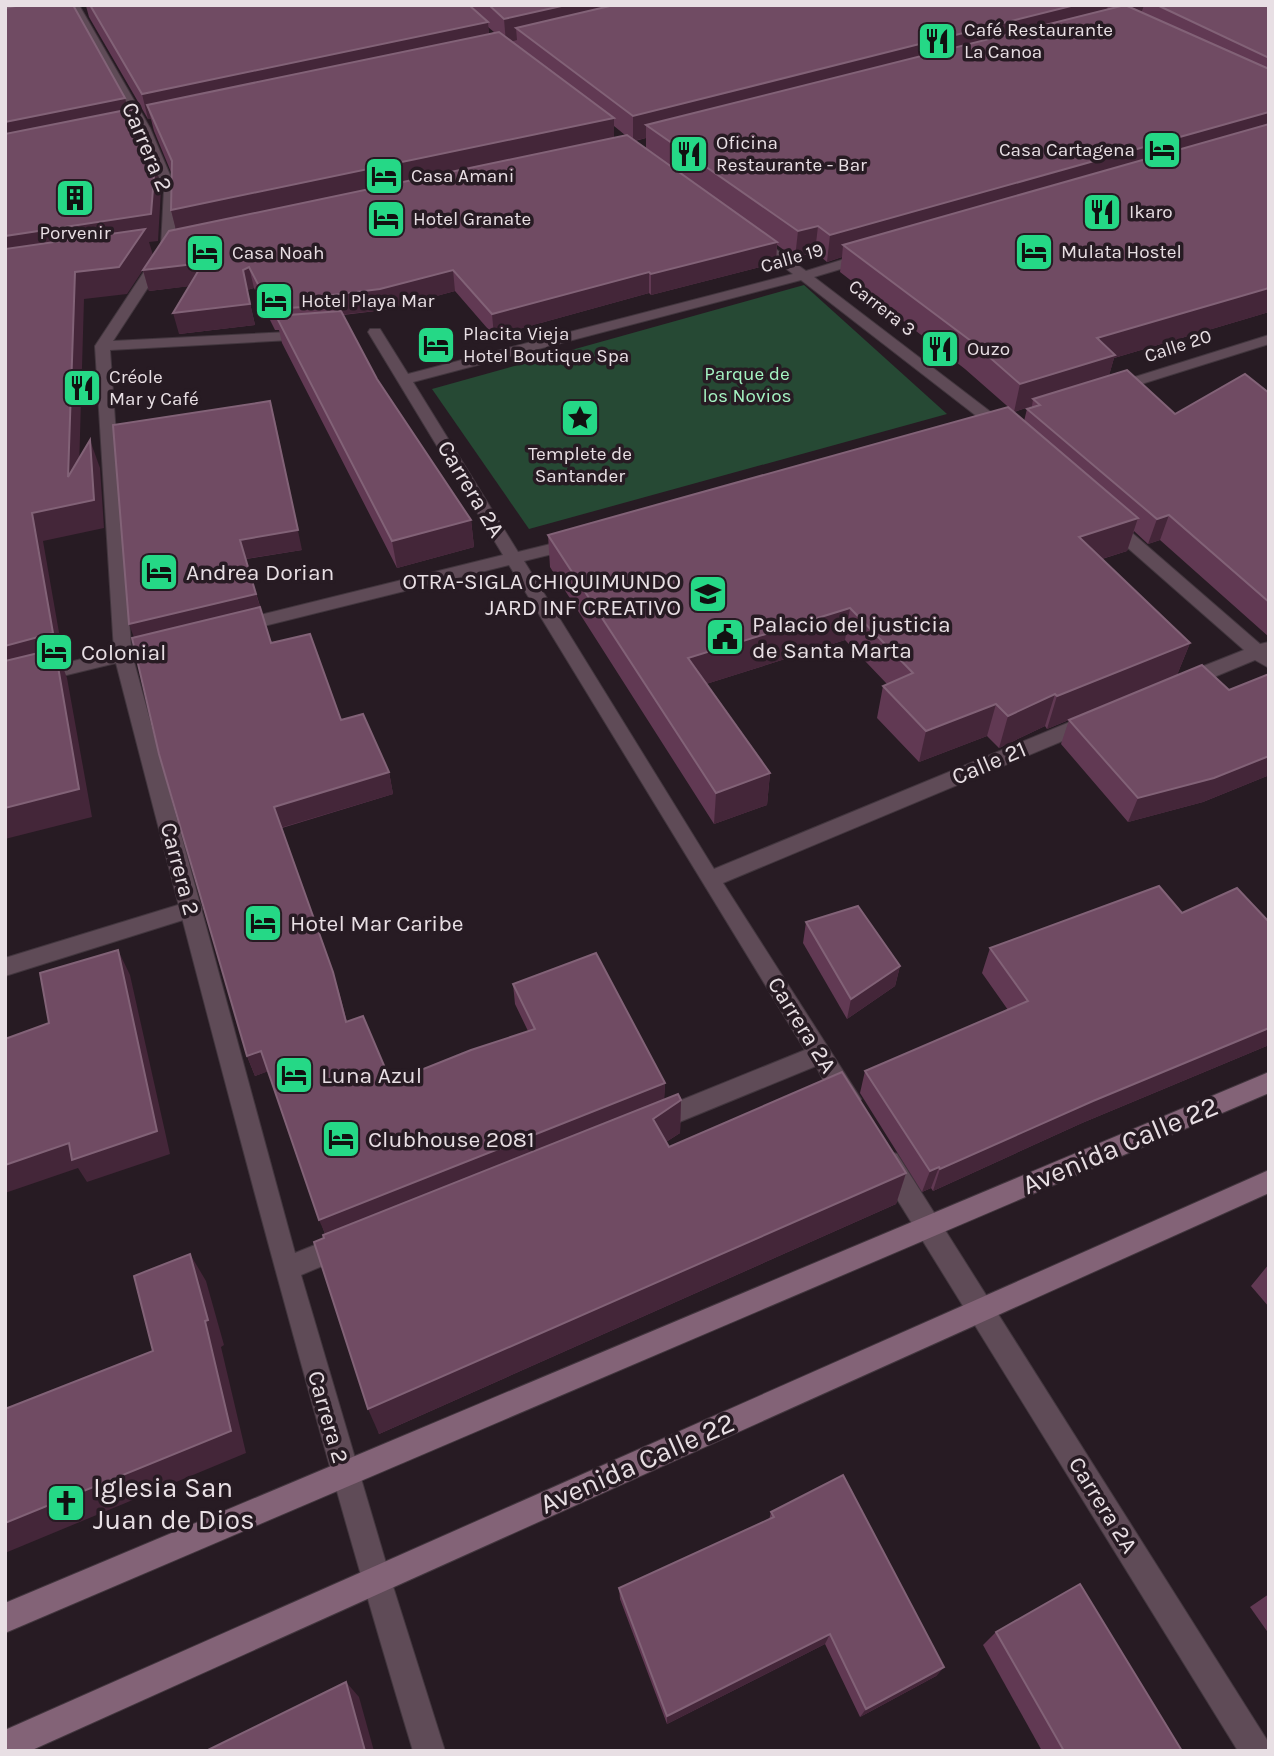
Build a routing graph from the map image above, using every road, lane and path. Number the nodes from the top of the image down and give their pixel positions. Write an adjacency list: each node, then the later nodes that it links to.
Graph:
1 (77, 11): 8 (street, Carrera 2)
2 (740, 227): 4 (street, Carrera 3)
3 (880, 252): 4 (street, Calle 19)
4 (806, 275): 9 (street, Calle 19); 12 (street, Carrera 3)
5 (375, 332): 9 (street, Carrera 2A)
6 (329, 333): 8 (street)
7 (1269, 339): 10 (street, Calle 20)
8 (102, 346): 21 (street, Carrera 2)
9 (404, 380): 17 (street, Carrera 2A)
10 (1088, 396)
11 (1024, 416): 12 (street)
12 (998, 425): 13 (street); 14 (street, Carrera 3)
13 (971, 432)
14 (1019, 443)
15 (1102, 515): 20 (street)
16 (595, 538): 17 (street)
17 (514, 561): 18 (street); 25 (street, Carrera 2A)
18 (217, 632)
19 (150, 648): 21 (street)
20 (1265, 654): 23 (street)
21 (123, 655): 22 (street); 26 (street, Carrera 2)
22 (5, 684)
23 (1168, 689)
24 (1104, 715): 25 (street, Calle 21)
25 (710, 880): 28 (street, Carrera 2A)
26 (191, 909): 27 (street); 36 (street, Carrera 2)
27 (5, 967)
28 (821, 1054): 30 (street, Carrera 2A); 31 (street)
29 (1269, 1083): 34 (street, Avenida Calle 22)
30 (864, 1123)
31 (630, 1131)
32 (878, 1146): 34 (street, Carrera 2A)
33 (1269, 1181): 37 (street, Avenida Calle 22)
34 (929, 1227): 37 (street, Carrera 2A); 38 (street, Avenida Calle 22)
35 (359, 1239): 36 (street)
36 (286, 1269): 38 (street, Carrera 2)
37 (981, 1309): 39 (street, Avenida Calle 22); 43 (street, Carrera 2A)
38 (345, 1474): 39 (street, Carrera 2); 40 (street, Avenida Calle 22)
39 (376, 1580): 41 (street, Avenida Calle 22); 42 (street, Carrera 2)
40 (5, 1618)
41 (5, 1746)
42 (429, 1751)
43 (1256, 1751)

